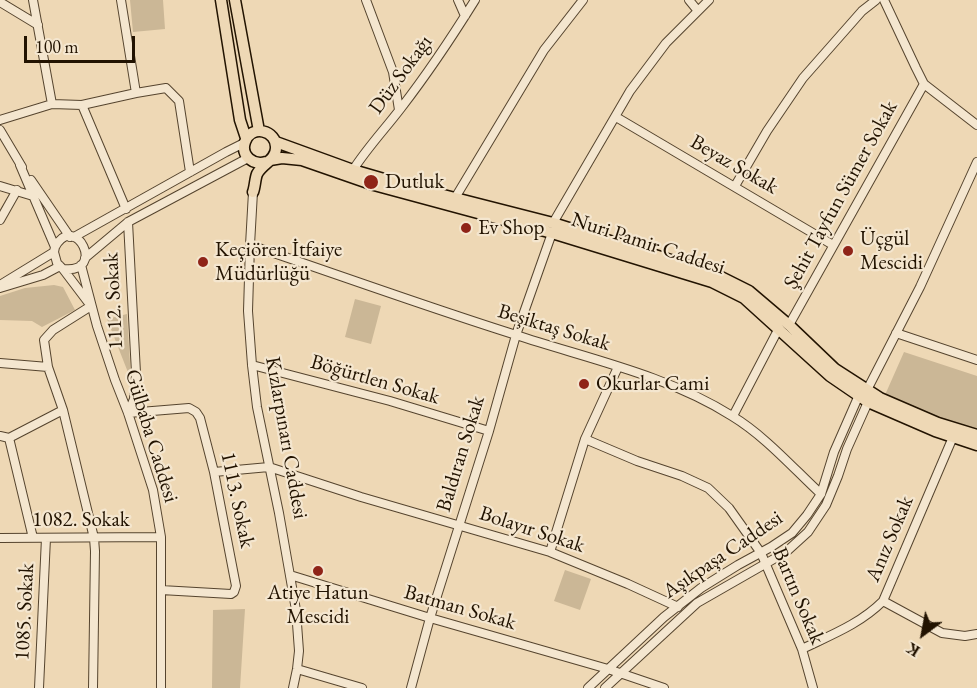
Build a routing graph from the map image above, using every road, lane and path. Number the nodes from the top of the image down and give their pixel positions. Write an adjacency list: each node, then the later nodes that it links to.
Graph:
1 (33, 0): 16 (street)
2 (121, 0): 18 (street)
3 (222, 0): 27 (main road)
4 (235, 0): 26 (main road)
5 (366, 0): 21 (street)
6 (458, 0): 15 (street)
7 (475, 0): 15 (street, Düz Sokağı)
8 (583, 0): 40 (street)
9 (689, 0): 14 (street)
10 (709, 0): 14 (street, Baldıran Sokak)
11 (876, 0): 36 (street)
12 (884, 0): 17 (street)
13 (0, 2): 16 (street)
14 (698, 11): 22 (street, Baldıran Sokak)
15 (465, 16): 21 (street, Düz Sokağı)
16 (38, 25): 19 (street)
17 (924, 84): 24 (street); 47 (street, Şehit Tayfun Sümer Sokak)
18 (136, 93): 20 (street); 34 (street)
19 (52, 104): 20 (street); 23 (street)
20 (82, 105): 41 (street)
21 (399, 110): 33 (street, Düz Sokağı)
22 (616, 117): 36 (street, Beyaz Sokak); 44 (street, Baldıran Sokak)
23 (0, 120)
24 (977, 125)
25 (0, 130): 32 (street)
26 (259, 130): 27 (main road); 28 (main road)
27 (245, 141): 29 (main road); 34 (street)
28 (276, 142): 30 (main road); 33 (main road, Nuri Pamir Caddesi)
29 (248, 158): 30 (main road); 38 (main road); 43 (street)
30 (268, 161): 38 (main road); 44 (main road, Nuri Pamir Caddesi)
31 (977, 162): 54 (street, Aşıkpaşa Caddesi)
32 (20, 165): 39 (street); 45 (street)
33 (353, 170): 40 (main road, Nuri Pamir Caddesi)
34 (190, 172): 41 (street)
35 (0, 186): 37 (street)
36 (735, 186): 47 (street, Beyaz Sokak)
37 (17, 190): 39 (street); 42 (street)
38 (254, 192): 46 (street, Kızlarpınarı Caddesi)
39 (33, 196): 48 (street)
40 (454, 198): 44 (main road, Nuri Pamir Caddesi)
41 (126, 209): 45 (street)
42 (0, 220)
43 (128, 222): 49 (street); 63 (street, 1112. Sokak)
44 (552, 228): 53 (main road, Nuri Pamir Caddesi); 55 (street, Baldıran Sokak)
45 (72, 237): 48 (street); 49 (street)
46 (250, 245): 55 (street, Beşiktaş Sokak); 58 (street, Kızlarpınarı Caddesi)
47 (833, 245): 53 (street, Şehit Tayfun Sümer Sokak)
48 (54, 250): 50 (street); 51 (street)
49 (83, 262): 50 (street); 52 (street)
50 (62, 267): 51 (street); 52 (street)
51 (0, 286)
52 (91, 306): 59 (street); 63 (street, Gülbaba Caddesi)
53 (784, 326): 61 (main road, Nuri Pamir Caddesi); 64 (street, Şehit Tayfun Sümer Sokak)
54 (896, 333): 56 (street); 61 (street, Aşıkpaşa Caddesi)
55 (516, 335): 60 (street, Beşiktaş Sokak); 65 (street, Baldıran Sokak)
56 (976, 358)
57 (0, 363): 59 (street)
58 (252, 365): 65 (street, Böğürtlen Sokak); 71 (street, Kızlarpınarı Caddesi)
59 (48, 367): 62 (street)
60 (618, 367): 64 (street, Beşiktaş Sokak); 69 (street)
61 (864, 396): 66 (main road, Nuri Pamir Caddesi); 68 (main road, Nuri Pamir Caddesi); 73 (street, Aşıkpaşa Caddesi); 82 (street, Aşıkpaşa Caddesi)
62 (63, 410): 67 (street); 79 (street)
63 (128, 413): 72 (street, 1113. Sokak); 75 (street, Gülbaba Caddesi)
64 (733, 416): 73 (street, Beşiktaş Sokak)
65 (489, 431): 74 (street, Baldıran Sokak)
66 (977, 435)
67 (5, 437): 77 (street)
68 (953, 437): 70 (main road, Nuri Pamir Caddesi); 85 (street, Anız Sokak)
69 (585, 439): 80 (street); 81 (street, Bartın Sokak)
70 (977, 445)
71 (269, 467): 72 (street); 74 (street, Bolayır Sokak); 83 (street, Kızlarpınarı Caddesi)
72 (213, 472): 84 (street, 1113. Sokak)
73 (821, 494): 81 (street, Aşıkpaşa Caddesi)
74 (458, 526): 80 (street, Bolayır Sokak); 87 (street, Baldıran Sokak)
75 (161, 537): 79 (street, 1082. Sokak); 84 (street, Gülbaba Caddesi)
76 (0, 538): 77 (street, 1082. Sokak)
77 (33, 538): 78 (street, 1082. Sokak)
78 (46, 538): 79 (street, 1082. Sokak); 93 (street, 1085. Sokak)
79 (94, 538): 94 (street)
80 (550, 552): 86 (street, Bolayır Sokak)
81 (761, 552): 82 (street, Bartın Sokak); 86 (street, Aşıkpaşa Caddesi)
82 (766, 563): 89 (street, Bartın Sokak); 92 (street, Aşıkpaşa Caddesi)
83 (290, 575): 87 (street, Batman Sokak); 90 (street, Kızlarpınarı Caddesi)
84 (161, 590): 95 (street, Gülbaba Caddesi)
85 (883, 601): 88 (street); 89 (street, Anız Sokak)
86 (678, 607): 91 (street, Aşıkpaşa Caddesi)
87 (430, 618): 91 (street, Batman Sokak); 98 (street, Baldıran Sokak)
88 (977, 634)
89 (802, 649): 102 (street, Bartın Sokak)
90 (297, 669): 96 (street, Kızlarpınarı Caddesi); 97 (street)
91 (608, 669): 92 (street, Batman Sokak); 99 (street, Aşıkpaşa Caddesi)
92 (621, 673): 100 (street, Aşıkpaşa Caddesi); 101 (street, Batman Sokak)
93 (39, 688)
94 (93, 688)
95 (162, 688)
96 (293, 688)
97 (362, 688)
98 (411, 688)
99 (588, 688)
100 (605, 688)
101 (664, 688)
102 (813, 688)

